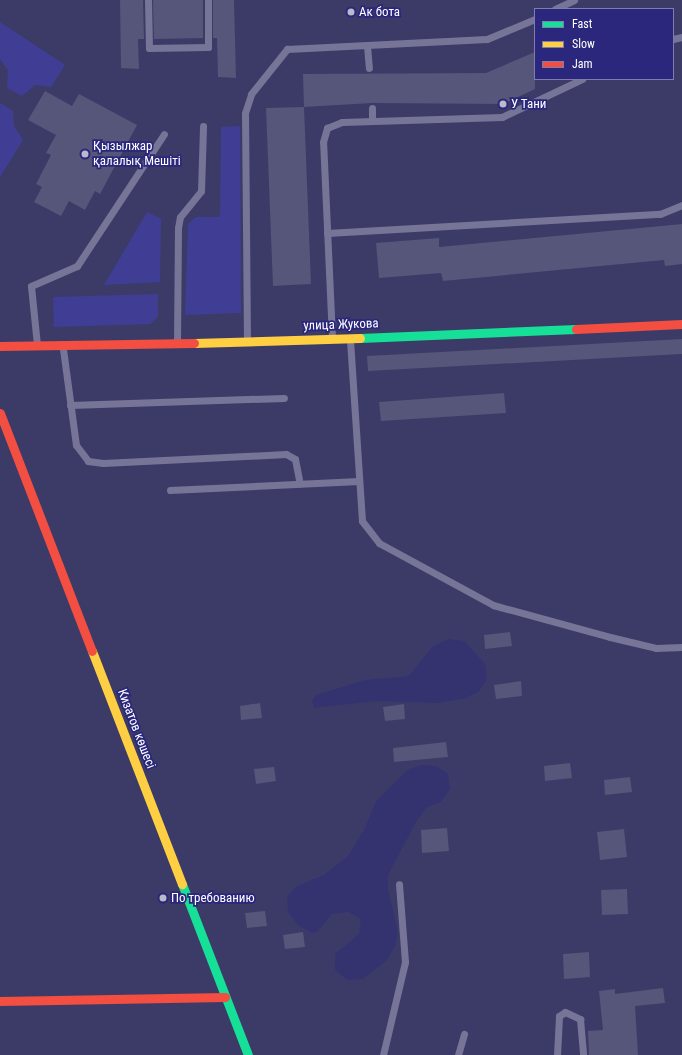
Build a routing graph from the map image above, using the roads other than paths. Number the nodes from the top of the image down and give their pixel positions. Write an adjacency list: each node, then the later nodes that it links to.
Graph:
1 (148, 0): 2 (lane)
2 (208, 0)
3 (574, 0): 4 (lane)
4 (557, 8)
5 (534, 19): 6 (lane)
6 (367, 46): 7 (lane); 18 (lane)
7 (369, 68)
8 (580, 80): 10 (lane)
9 (372, 108): 10 (lane)
10 (372, 121): 14 (lane)
11 (203, 126): 19 (lane)
12 (164, 134): 21 (lane)
13 (682, 205): 14 (lane)
14 (327, 233): 17 (lane)
15 (682, 324): 16 (street, улица Жукова)
16 (350, 338): 17 (street, улица Жукова); 26 (lane)
17 (332, 339): 18 (street, улица Жукова)
18 (247, 341): 19 (street, улица Жукова)
19 (177, 343): 22 (street, улица Жукова)
20 (0, 346): 21 (street, улица Жукова)
21 (37, 347): 22 (street, улица Жукова)
22 (63, 347): 24 (lane)
23 (284, 398): 24 (lane)
24 (70, 405): 27 (lane)
25 (0, 413): 31 (street, Кизатов көшесі)
26 (360, 481): 27 (lane); 29 (lane)
27 (300, 484): 28 (lane)
28 (170, 490)
29 (682, 648)
30 (399, 884): 35 (lane)
31 (225, 997): 32 (street); 34 (street, Кизатов көшесі)
32 (0, 1001)
33 (464, 1034): 36 (lane)
34 (248, 1055)
35 (383, 1055)
36 (458, 1055)
37 (557, 1055): 38 (lane)
38 (583, 1055)

